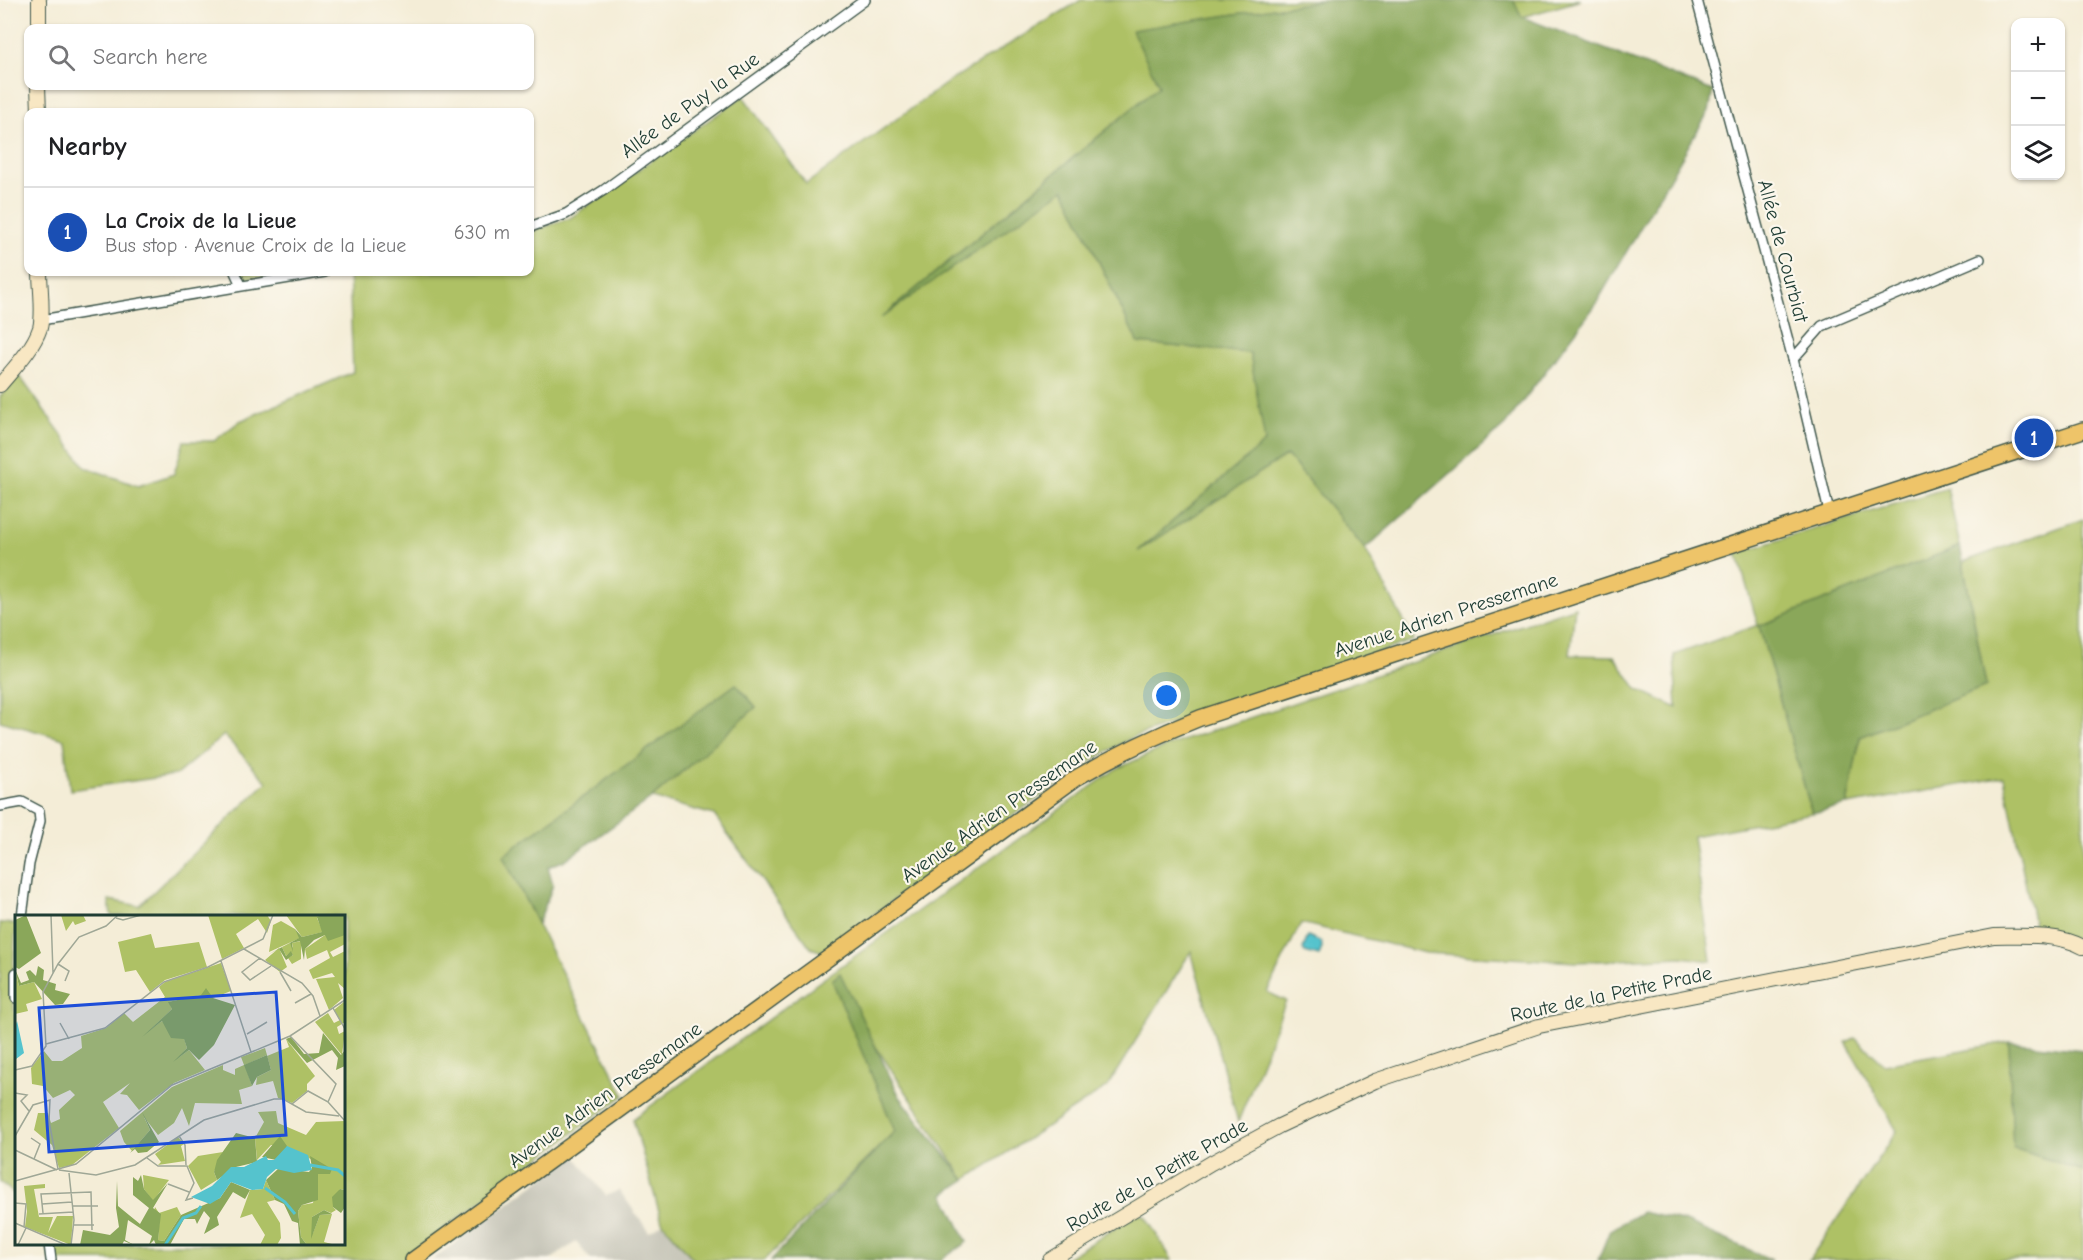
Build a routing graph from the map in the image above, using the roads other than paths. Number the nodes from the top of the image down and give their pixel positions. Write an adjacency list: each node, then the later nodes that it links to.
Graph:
1 (39, 0): 4 (street)
2 (865, 0): 7 (street, Allée de Puy la Rue)
3 (1697, 0): 14 (street, Allée de Courbiat)
4 (39, 24)
5 (38, 90): 6 (street)
6 (39, 108)
7 (534, 226)
8 (1980, 259): 14 (street)
9 (40, 276): 13 (street)
10 (237, 276): 12 (street)
11 (299, 276): 12 (street)
12 (241, 285): 13 (street)
13 (41, 320): 15 (street)
14 (1793, 359): 17 (street, Allée de Courbiat)
15 (0, 385)
16 (2083, 430): 17 (main road, Avenue Adrien Pressemane)
17 (1829, 512): 23 (main road, Avenue Adrien Pressemane)
18 (0, 806): 19 (street)
19 (22, 915)
20 (2083, 947): 24 (street, Route de la Petite Prade)
21 (49, 1245): 22 (street)
22 (51, 1260)
23 (413, 1260)
24 (1050, 1260)

